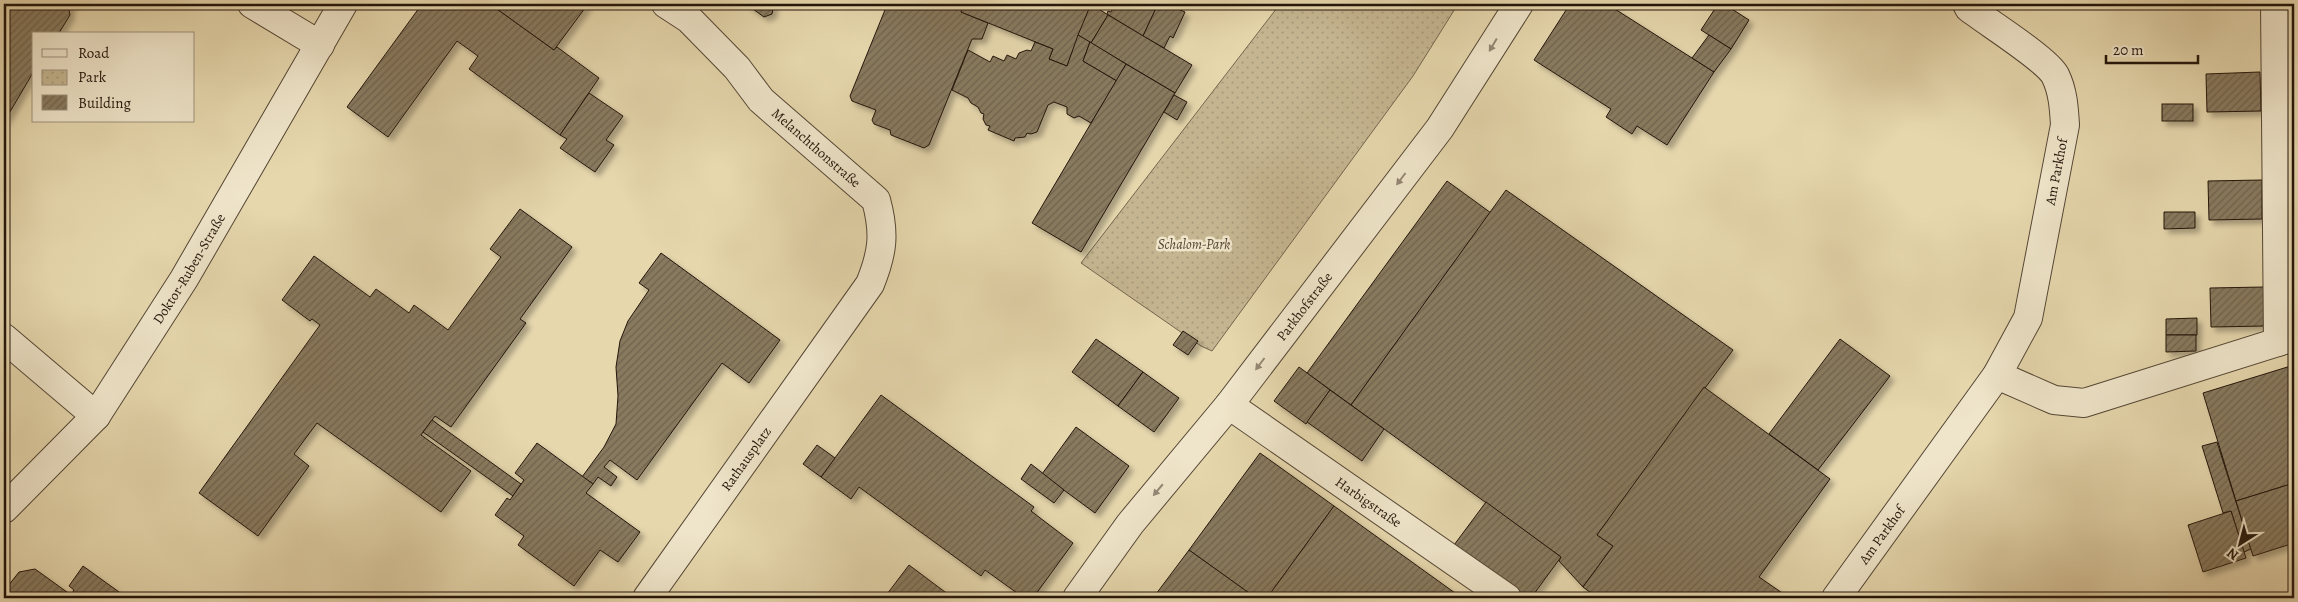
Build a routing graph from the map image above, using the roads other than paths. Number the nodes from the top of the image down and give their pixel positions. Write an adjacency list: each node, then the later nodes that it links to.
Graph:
1 (252, 4): 7 (street)
2 (343, 4): 7 (street, Doktor-Ruben-Straße)
3 (666, 4): 8 (street, Melanchthonstraße)
4 (1519, 4): 12 (street, Parkhofstraße, one-way to 12)
5 (1966, 4): 11 (street, Am Parkhof)
6 (2274, 4): 10 (street)
7 (320, 45): 13 (street, Doktor-Ruben-Straße)
8 (844, 319): 15 (street, Rathausplatz)
9 (4, 338): 13 (street)
10 (2286, 340): 11 (street)
11 (1997, 375): 18 (street, Am Parkhof)
12 (1229, 405): 16 (street, Parkhofstraße, one-way to 16); 17 (street, Harbigstraße)
13 (96, 416): 14 (street, Doktor-Ruben-Straße)
14 (4, 509)
15 (647, 598)
16 (1077, 598)
17 (1507, 598)
18 (1836, 598)

